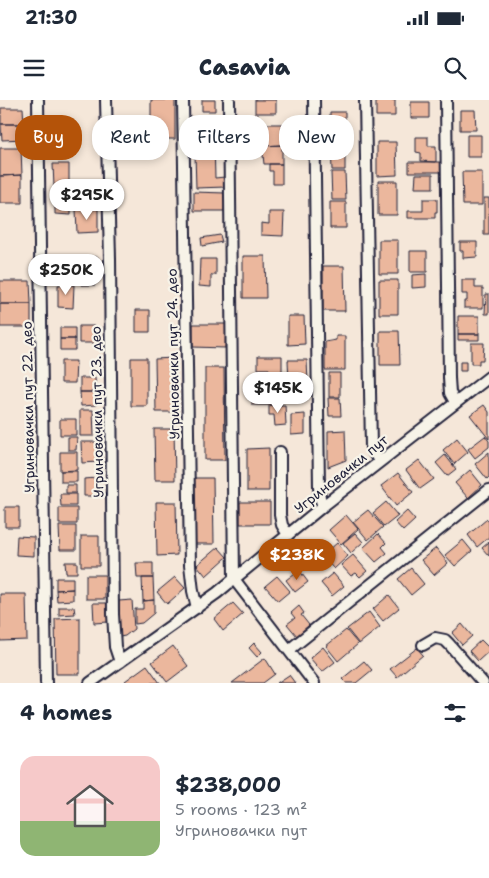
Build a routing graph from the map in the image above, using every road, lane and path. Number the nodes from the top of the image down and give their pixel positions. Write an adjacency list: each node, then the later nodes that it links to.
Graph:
1 (38, 100): 20 (street, Угриновачки пут 22. део)
2 (106, 100): 19 (street, Угриновачки пут 23. део)
3 (183, 100): 16 (street, Угриновачки пут 24. део)
4 (228, 100): 15 (street)
5 (314, 100): 13 (street)
6 (365, 100): 11 (street)
7 (446, 100): 9 (street)
8 (489, 377): 9 (street, Угриновачки пут)
9 (455, 402): 11 (street, Угриновачки пут)
10 (280, 452): 14 (street)
11 (379, 461): 13 (street, Угриновачки пут)
12 (489, 490): 18 (street)
13 (323, 506): 14 (street, Угриновачки пут)
14 (288, 535): 15 (street, Угриновачки пут)
15 (234, 579): 16 (street, Угриновачки пут); 18 (street)
16 (197, 608): 19 (street, Угриновачки пут)
17 (424, 645): 23 (street)
18 (289, 650): 22 (street)
19 (120, 662): 21 (street, Угриновачки пут)
20 (46, 683)
21 (90, 683)
22 (314, 683)
23 (483, 683)

